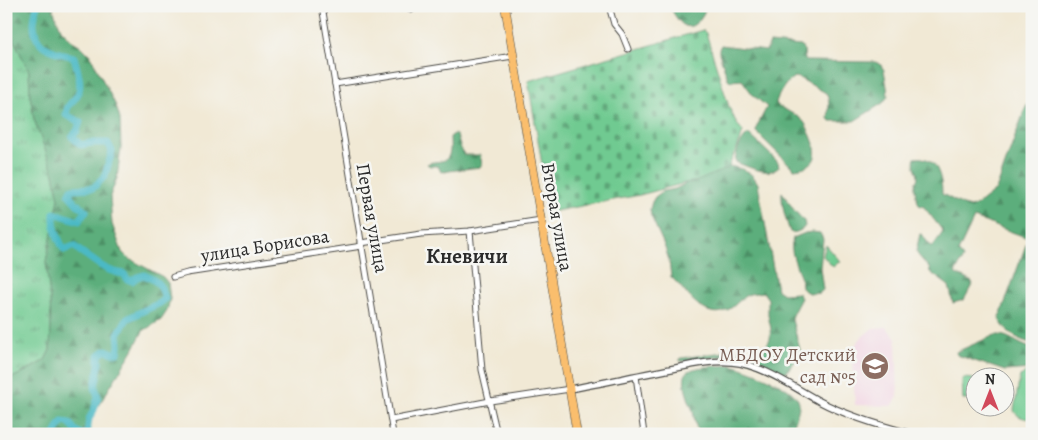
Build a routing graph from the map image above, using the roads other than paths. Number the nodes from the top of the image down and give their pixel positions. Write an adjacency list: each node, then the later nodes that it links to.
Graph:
1 (322, 6): 6 (street, Первая улица)
2 (505, 6): 5 (main road, Вторая улица)
3 (610, 6): 4 (street)
4 (628, 49)
5 (513, 56): 6 (street); 7 (main road, Вторая улица)
6 (335, 84): 9 (street, Первая улица)
7 (540, 220): 8 (street, улица Борисова); 12 (main road, Вторая улица)
8 (470, 231): 9 (street, улица Борисова); 13 (street)
9 (362, 244): 10 (street, улица Борисова); 14 (street, Первая улица)
10 (173, 277)
11 (636, 376): 12 (street); 18 (street); 19 (street)
12 (570, 389): 13 (street); 17 (main road, Вторая улица)
13 (490, 401): 14 (street); 16 (street)
14 (391, 420): 15 (street, Первая улица)
15 (393, 434)
16 (497, 434)
17 (578, 434)
18 (644, 434)
19 (912, 434)

